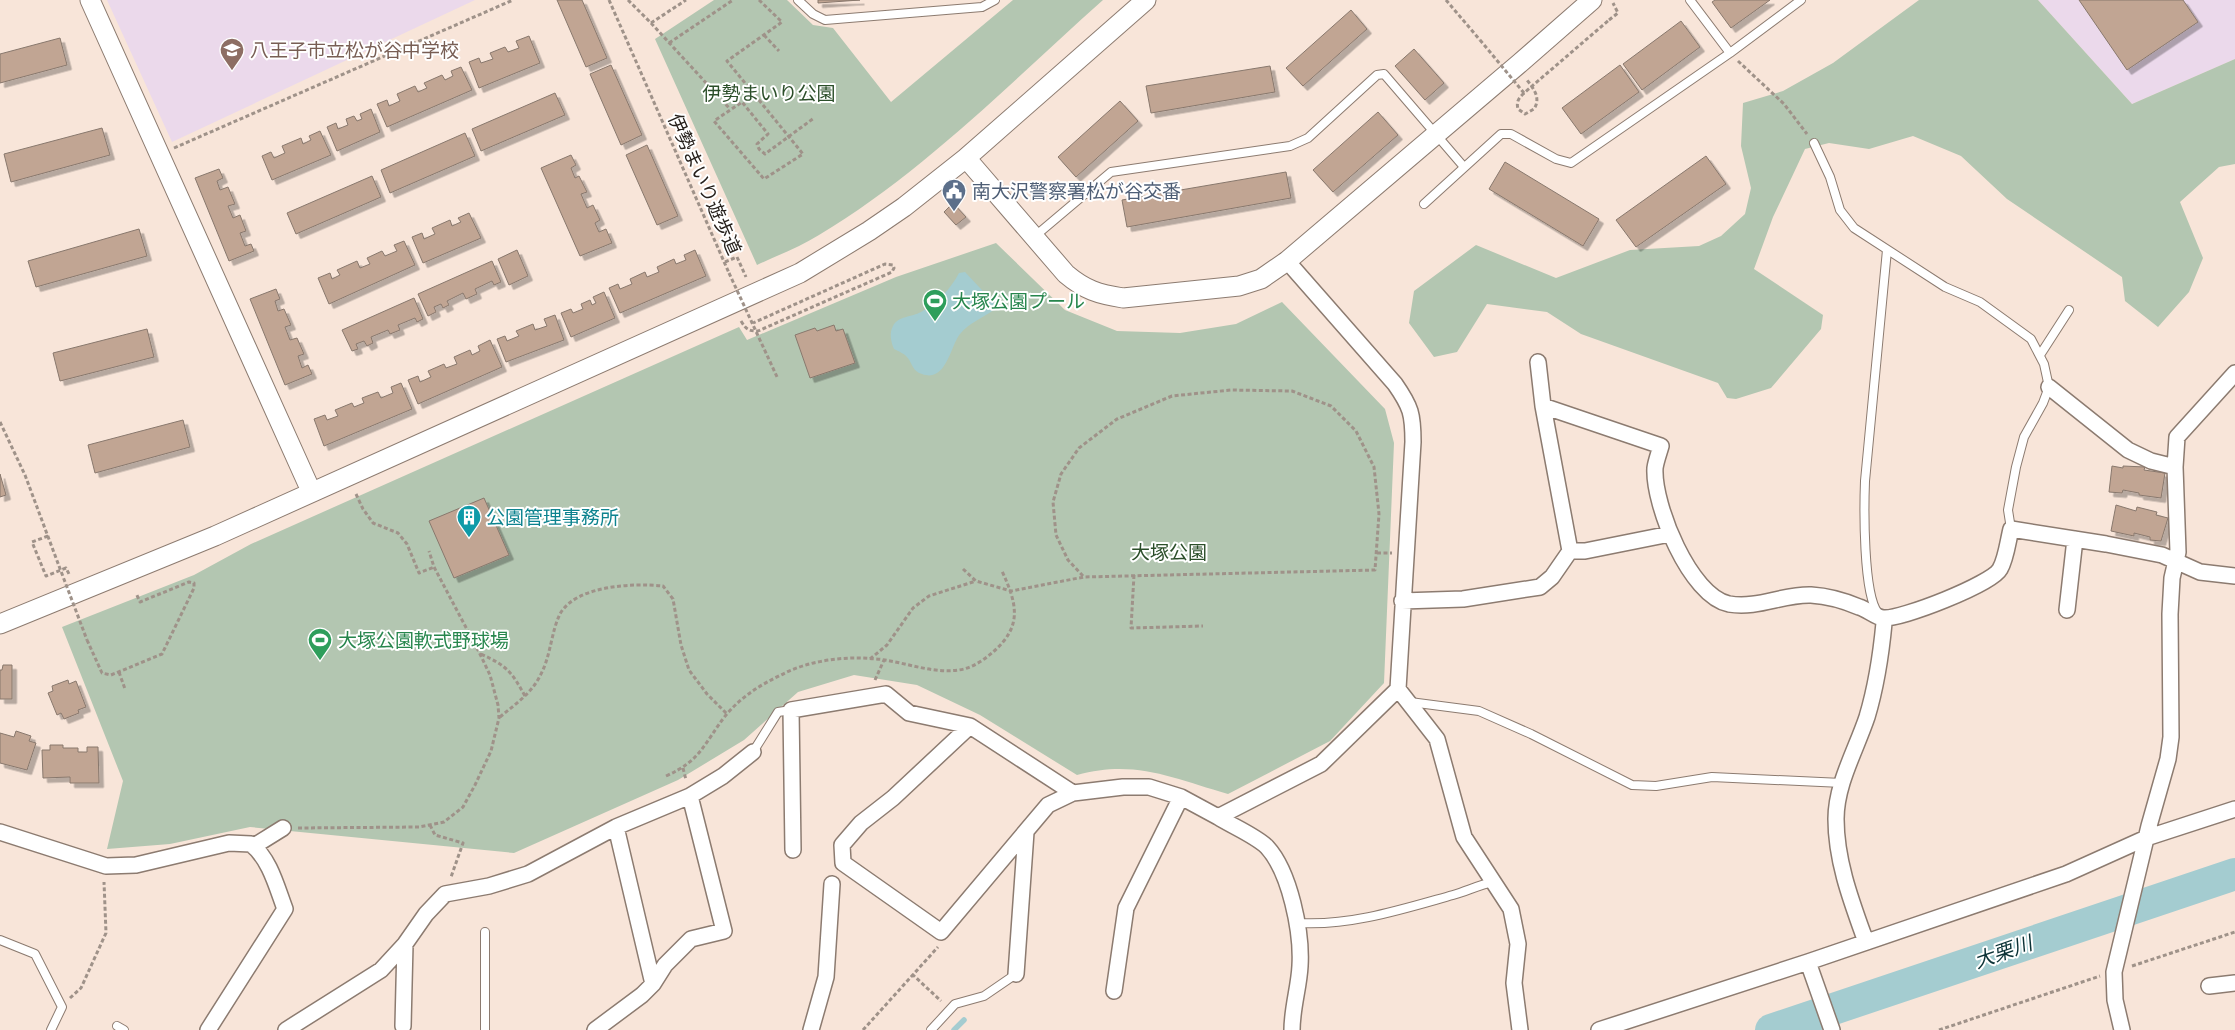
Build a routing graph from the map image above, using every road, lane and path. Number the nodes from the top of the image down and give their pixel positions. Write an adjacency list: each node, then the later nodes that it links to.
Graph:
1 (90, 0): 28 (street)
2 (512, 0): 28 (path)
3 (609, 0): 35 (path, 伊勢まいり遊歩道)
4 (628, 0): 16 (path)
5 (686, 0): 16 (path)
6 (733, 0): 18 (path)
7 (759, 0): 17 (path)
8 (798, 0): 9 (lane)
9 (996, 0)
10 (1146, 0): 29 (street)
11 (1446, 0): 22 (path, bridge)
12 (1592, 0): 25 (street)
13 (1690, 0): 20 (lane)
14 (1801, 0): 20 (lane)
15 (1613, 3): 22 (path, bridge)
16 (651, 23): 18 (path)
17 (764, 34): 19 (path); 26 (path)
18 (669, 44): 23 (path)
19 (779, 51)
20 (1730, 52): 27 (path); 30 (lane)
21 (1526, 78): 22 (path)
22 (1524, 93)
23 (730, 109): 26 (path); 26 (path)
24 (814, 118): 26 (path)
25 (1436, 135): 30 (lane); 32 (lane); 34 (street)
26 (790, 137)
27 (1814, 143): 33 (lane)
28 (159, 155): 48 (street)
29 (966, 158): 32 (street); 48 (street)
30 (1464, 168): 31 (lane)
31 (1424, 204)
32 (1034, 237): 34 (street)
33 (1887, 250): 40 (lane); 69 (lane)
34 (1287, 261): 67 (street)
35 (724, 262): 36 (path); 39 (path, 伊勢まいり遊歩道, bridge)
36 (746, 277)
37 (2069, 310): 40 (lane)
38 (742, 320): 39 (path)
39 (753, 323): 43 (path, 伊勢まいり遊歩道, bridge)
40 (2040, 355): 44 (lane)
41 (1538, 362): 45 (street)
42 (2235, 373): 47 (street)
43 (778, 380)
44 (2048, 387): 47 (street); 50 (lane)
45 (1543, 406): 51 (street); 55 (street)
46 (0, 422): 52 (path)
47 (2175, 467): 56 (street)
48 (311, 491): 70 (street)
49 (356, 494): 57 (path)
50 (2011, 529): 53 (street); 69 (street)
51 (1670, 534): 55 (street); 69 (street)
52 (48, 536): 60 (path); 74 (path, bridge)
53 (2075, 539): 56 (street); 68 (street)
54 (429, 551): 57 (path)
55 (1570, 551): 67 (street)
56 (2176, 562): 62 (street); 96 (street)
57 (434, 567): 72 (path)
58 (963, 569): 64 (path)
59 (1002, 571): 65 (path)
60 (69, 574)
61 (1134, 575): 63 (path); 63 (path); 71 (path)
62 (2235, 576)
63 (1084, 577): 65 (path)
64 (976, 581): 65 (path); 73 (path)
65 (1011, 591): 73 (path)
66 (136, 593): 74 (path)
67 (1402, 601): 76 (street)
68 (2067, 610)
69 (1883, 618): 85 (street)
70 (0, 624)
71 (1203, 626)
72 (480, 654): 77 (path); 81 (path)
73 (870, 659): 80 (path)
74 (119, 672): 75 (path)
75 (125, 689)
76 (1398, 689): 78 (street); 90 (street)
77 (525, 696): 80 (path); 81 (path)
78 (1408, 702): 85 (lane); 100 (street)
79 (791, 710): 82 (street); 83 (lane); 98 (street)
80 (727, 714): 84 (path)
81 (499, 718): 91 (path)
82 (970, 726): 86 (street); 105 (street)
83 (753, 752): 87 (street)
84 (666, 776)
85 (1842, 783): 108 (street)
86 (1073, 793): 88 (street); 95 (street)
87 (690, 796): 92 (street); 115 (street)
88 (1181, 797): 90 (street); 117 (street)
89 (2235, 809): 96 (street)
90 (1218, 817): 103 (street)
91 (430, 825): 93 (path); 102 (path)
92 (616, 827): 102 (street); 115 (street)
93 (283, 828): 97 (street)
94 (0, 832): 99 (street)
95 (1026, 832): 105 (street); 113 (street)
96 (2146, 842): 108 (street); 111 (street)
97 (254, 846): 99 (street); 123 (street)
98 (793, 850)
99 (106, 866): 118 (path)
100 (1493, 882): 103 (lane); 130 (street)
101 (832, 884): 126 (street)
102 (445, 894): 109 (street)
103 (1298, 923): 129 (street)
104 (486, 932): 124 (lane)
105 (941, 932): 112 (path)
106 (2235, 932): 111 (path)
107 (0, 940): 118 (lane)
108 (1866, 942): 110 (street)
109 (406, 944): 120 (street); 121 (street)
110 (1809, 964): 131 (street); 132 (street)
111 (2116, 969): 133 (path); 134 (street)
112 (912, 974): 119 (path); 127 (path)
113 (1016, 974): 119 (lane)
114 (2235, 983): 116 (street)
115 (653, 984): 125 (street)
116 (2209, 986)
117 (1114, 991)
118 (62, 1006): 122 (lane)
119 (950, 1010): 128 (lane)
120 (403, 1026)
121 (289, 1029)
122 (51, 1030)
123 (208, 1030)
124 (485, 1030)
125 (595, 1030)
126 (812, 1030)
127 (863, 1030)
128 (931, 1030)
129 (1292, 1030)
130 (1520, 1030)
131 (1599, 1030)
132 (1832, 1030)
133 (1939, 1030)
134 (2122, 1030)

